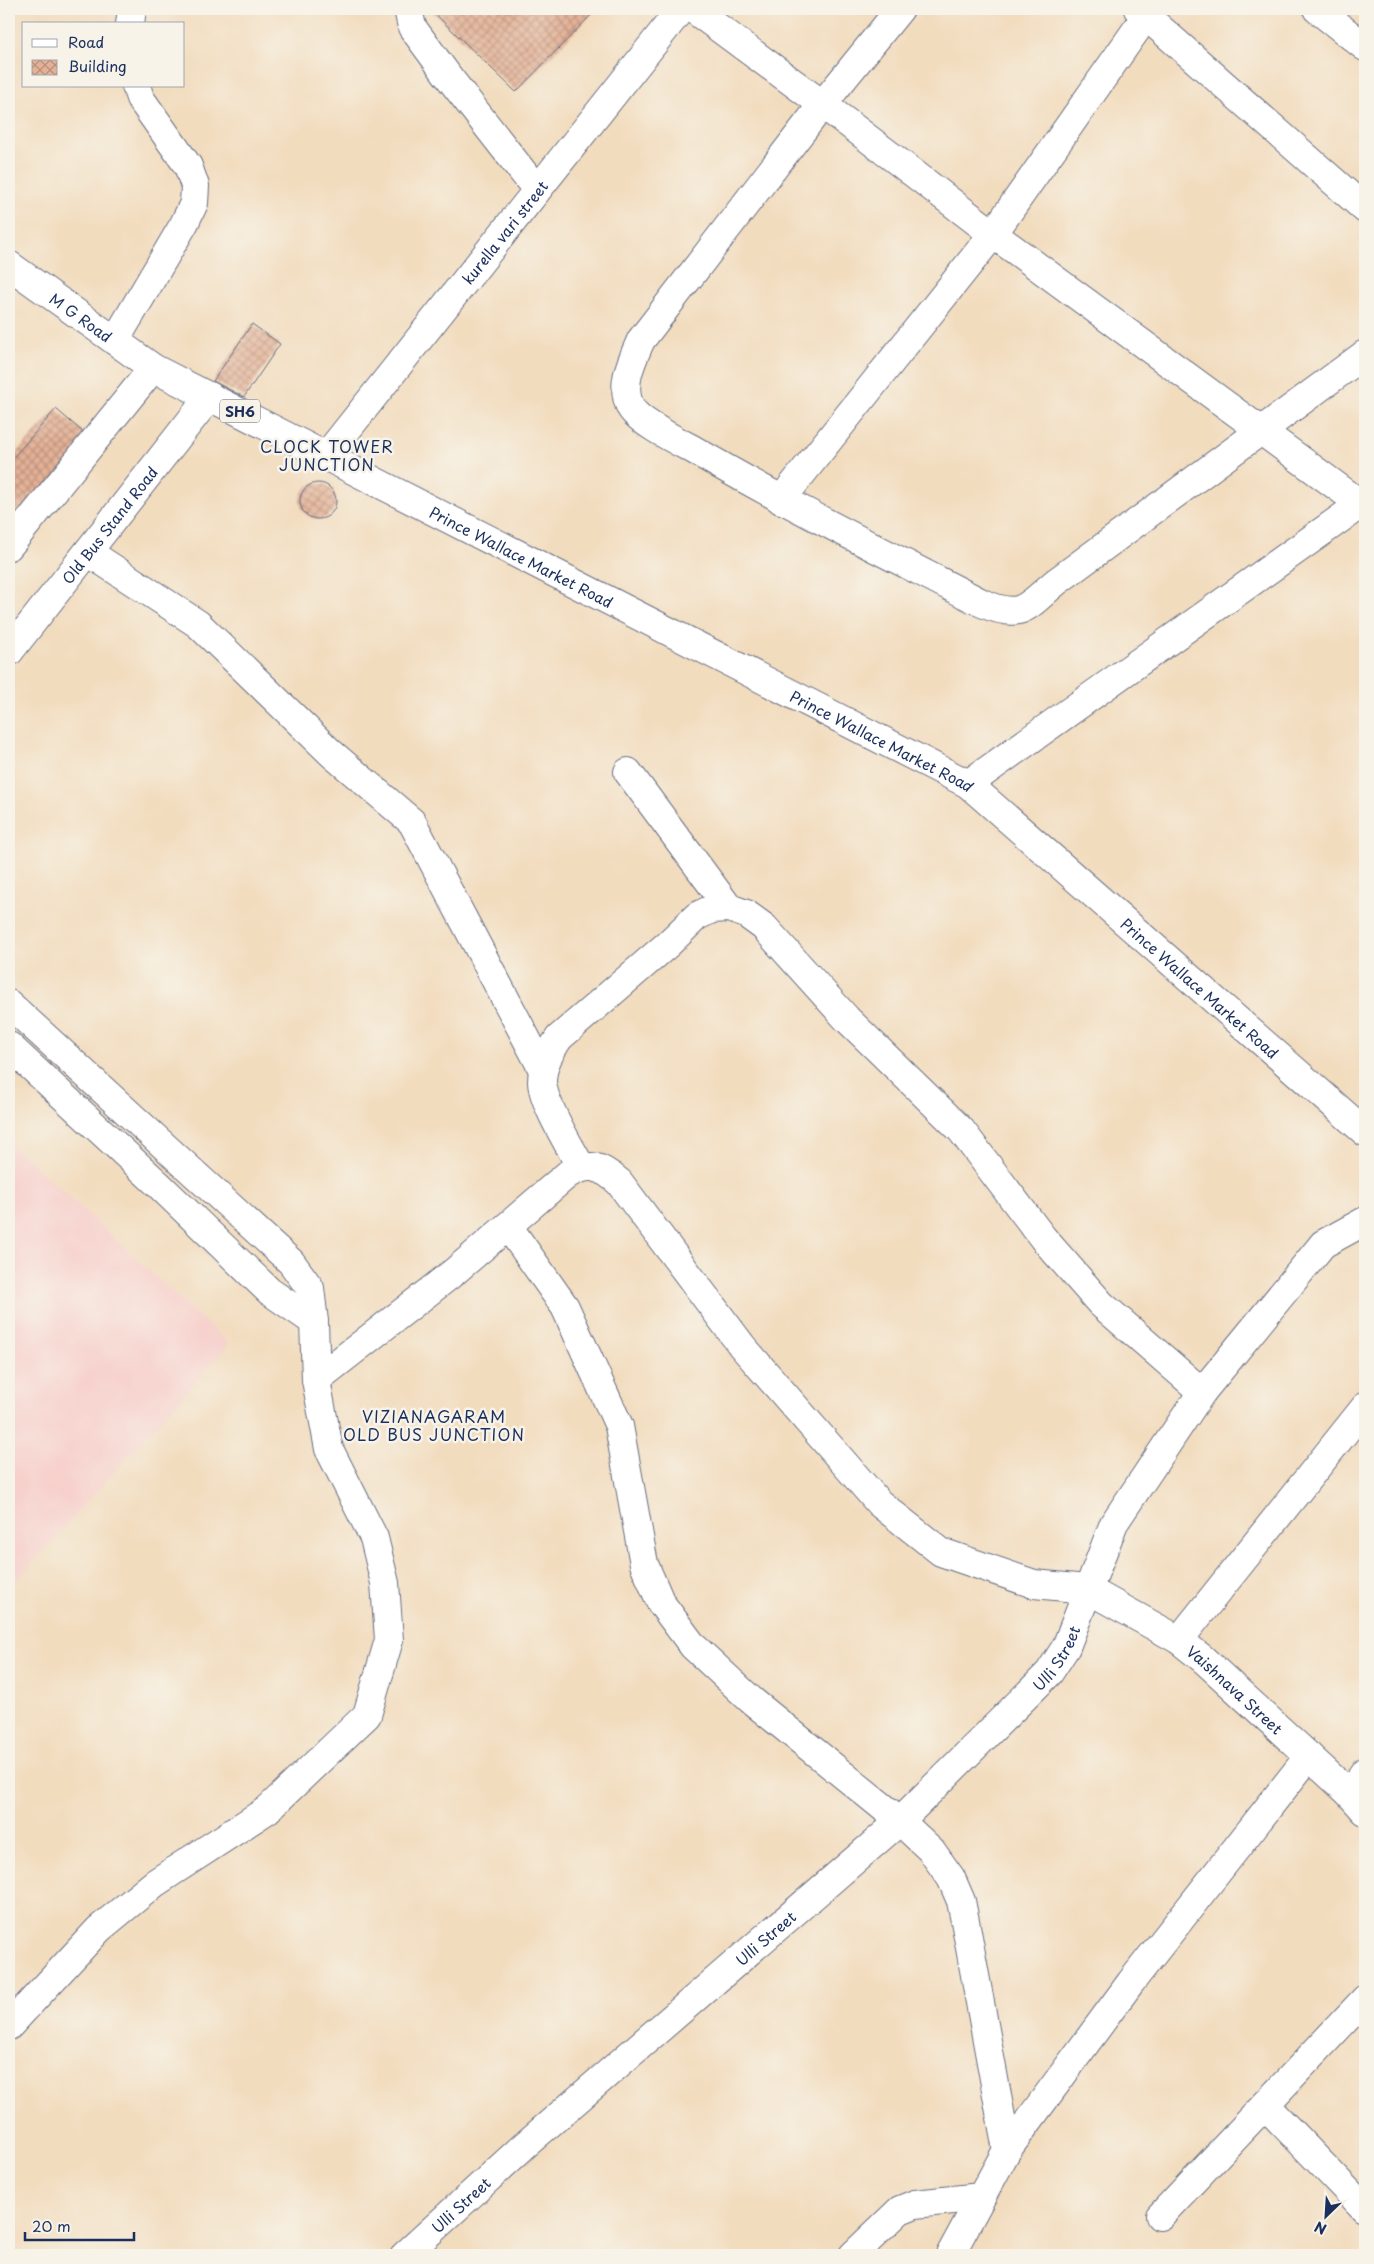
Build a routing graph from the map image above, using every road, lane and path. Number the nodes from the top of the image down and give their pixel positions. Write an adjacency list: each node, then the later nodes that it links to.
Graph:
1 (132, 9): 8 (street)
2 (408, 9): 12 (street)
3 (681, 9): 12 (street, kurella vari street)
4 (692, 9): 11 (street)
5 (900, 9): 11 (street)
6 (1317, 9): 9 (street)
7 (1145, 11): 13 (street); 14 (street)
8 (130, 22)
9 (1365, 47)
10 (137, 88): 16 (street)
11 (822, 105): 14 (street); 22 (street)
12 (537, 190): 21 (street, kurella vari street)
13 (1365, 209)
14 (992, 234): 20 (street); 22 (street)
15 (9, 265): 16 (street, M G Road)
16 (115, 341): 18 (street, M G Road)
17 (1365, 354): 20 (street)
18 (153, 368): 19 (street, SH6); 24 (street)
19 (210, 396): 21 (street, SH6); 25 (street, Old Bus Stand Road)
20 (1263, 430): 22 (street); 23 (street)
21 (327, 455): 28 (street, Prince Wallace Market Road)
22 (781, 500)
23 (1364, 504): 28 (street)
24 (9, 546)
25 (88, 552): 26 (street, Old Bus Stand Road); 32 (street)
26 (9, 652)
27 (628, 772): 29 (street)
28 (968, 784): 33 (street, Prince Wallace Market Road)
29 (730, 908): 32 (street); 39 (street)
30 (9, 1004): 37 (street)
31 (9, 1046): 37 (street)
32 (543, 1070): 34 (street)
33 (1365, 1132)
34 (580, 1168): 36 (street); 41 (street)
35 (1365, 1221): 39 (street, Ulli Street)
36 (508, 1226): 38 (street); 46 (street)
37 (314, 1322): 38 (street)
38 (316, 1380): 48 (street)
39 (1202, 1392): 41 (street, Ulli Street)
40 (1365, 1407): 42 (street)
41 (1087, 1590): 42 (street, Vaishnava Street); 46 (street, Ulli Street)
42 (1179, 1640): 43 (street, Vaishnava Street)
43 (1309, 1756): 45 (street, Vaishnava Street); 50 (street)
44 (1365, 1771): 45 (street)
45 (1357, 1802)
46 (900, 1822): 50 (street); 54 (street, Ulli Street)
47 (1365, 1999): 49 (street)
48 (9, 2026)
49 (1265, 2105): 52 (street); 53 (street)
50 (1007, 2150): 51 (street)
51 (982, 2197): 55 (street); 56 (street)
52 (1365, 2209)
53 (1160, 2216)
54 (405, 2255)
55 (853, 2255)
56 (950, 2255)

